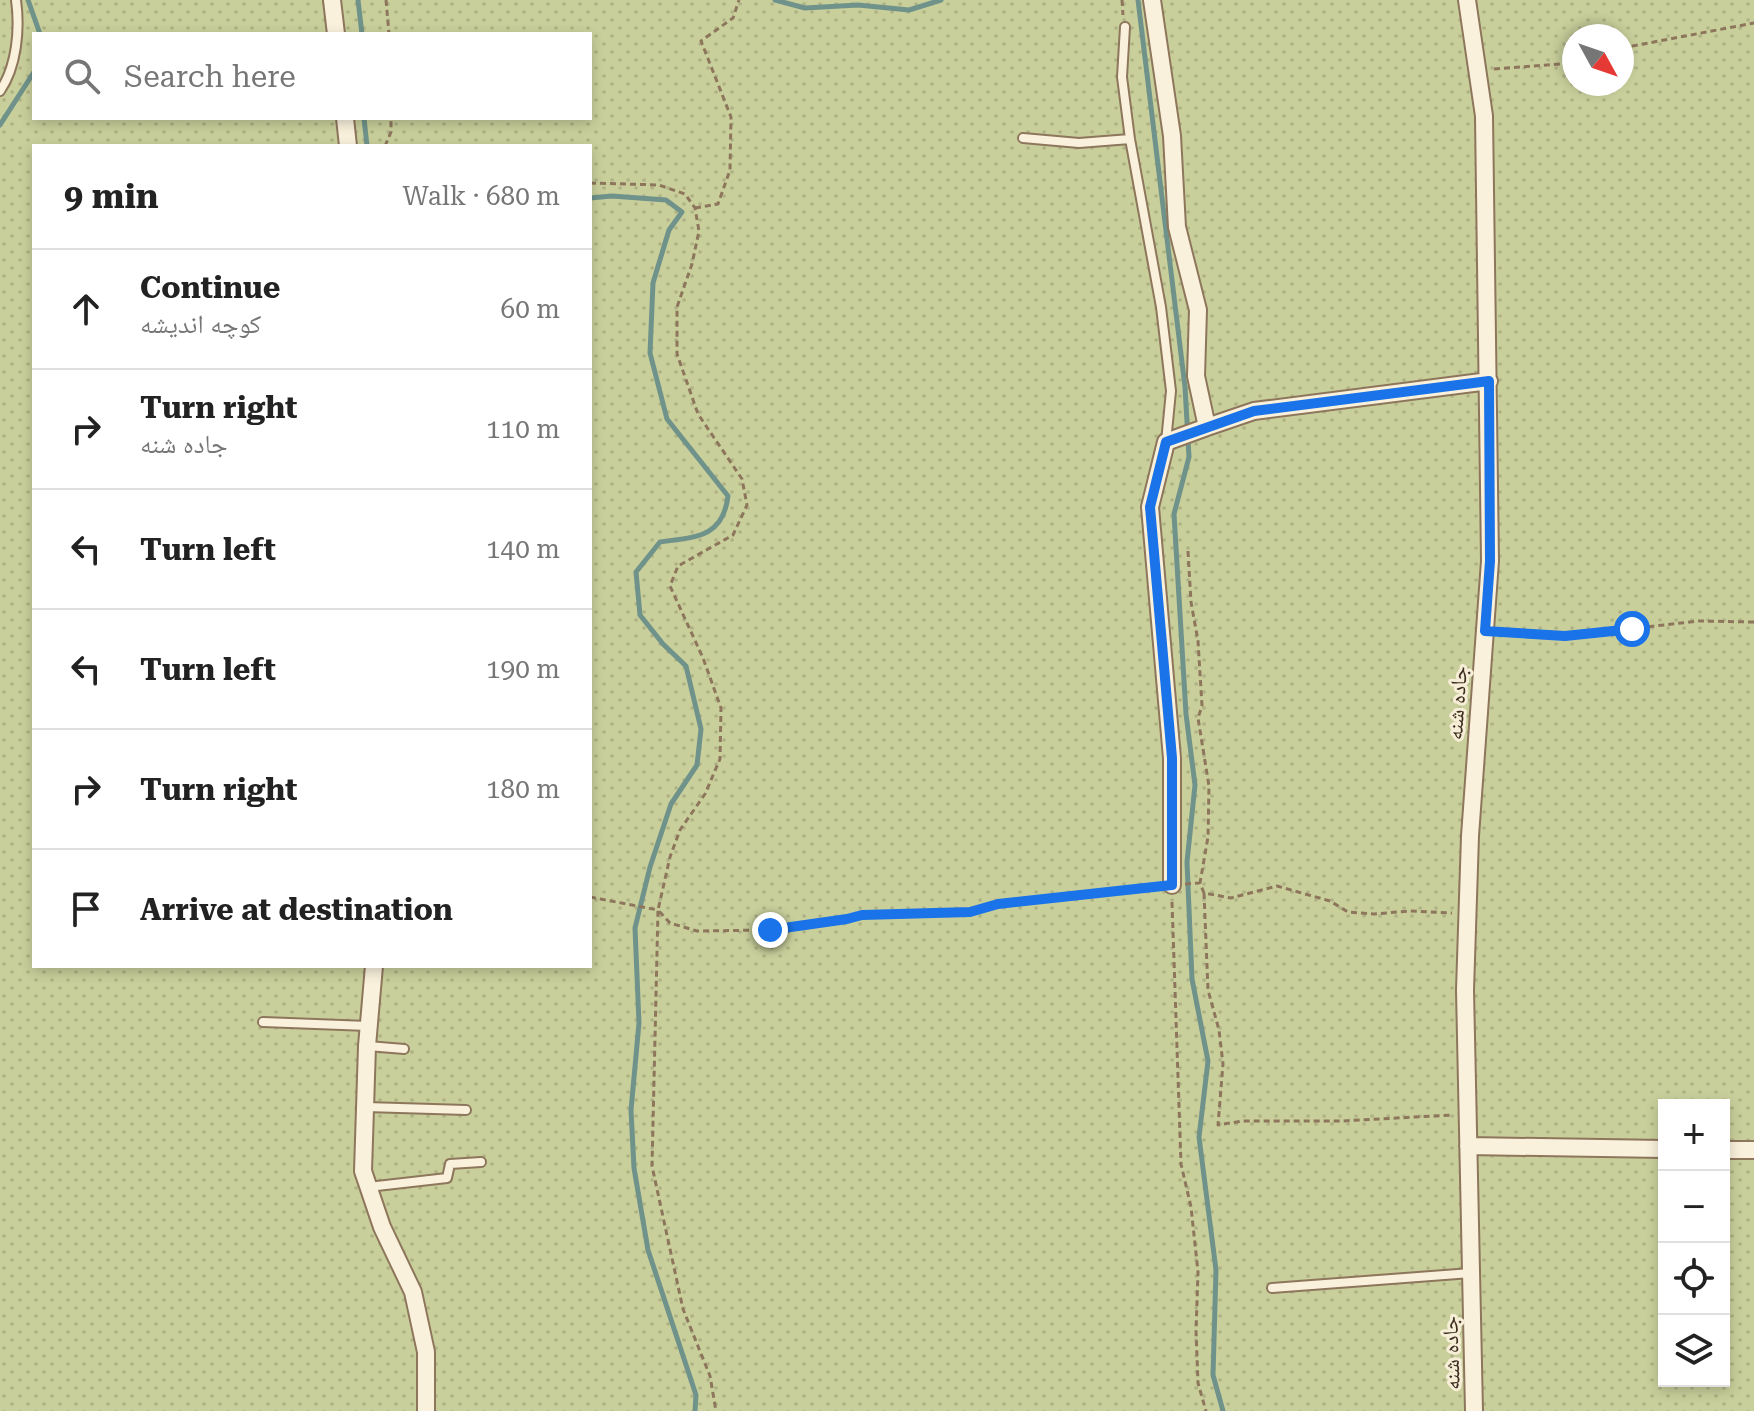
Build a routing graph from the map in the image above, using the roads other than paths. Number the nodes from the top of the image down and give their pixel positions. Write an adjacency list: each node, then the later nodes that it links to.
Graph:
1 (16, 0): 7 (lane)
2 (332, 0): 6 (street)
3 (1152, 0): 13 (street)
4 (1467, 0): 12 (street, جاده شنه)
5 (1125, 27): 10 (lane)
6 (336, 32)
7 (0, 91)
8 (345, 120): 11 (street)
9 (1023, 138): 10 (lane)
10 (1130, 139): 14 (lane)
11 (348, 144)
12 (1489, 381): 13 (street); 23 (street, جاده شنه)
13 (1202, 429): 14 (street)
14 (1172, 440): 15 (street)
15 (1172, 885)
16 (374, 968): 18 (street)
17 (263, 1022): 18 (lane)
18 (368, 1026): 19 (street)
19 (367, 1046): 20 (lane); 21 (street)
20 (404, 1049)
21 (365, 1107): 22 (lane); 28 (street)
22 (466, 1110)
23 (1468, 1146): 24 (street); 29 (street, جاده شنه)
24 (1658, 1149)
25 (1730, 1150): 26 (street)
26 (1754, 1150)
27 (481, 1162): 28 (lane)
28 (368, 1187): 31 (street)
29 (1471, 1273): 30 (lane); 32 (street, جاده شنه)
30 (1272, 1288)
31 (426, 1411)
32 (1474, 1411)

